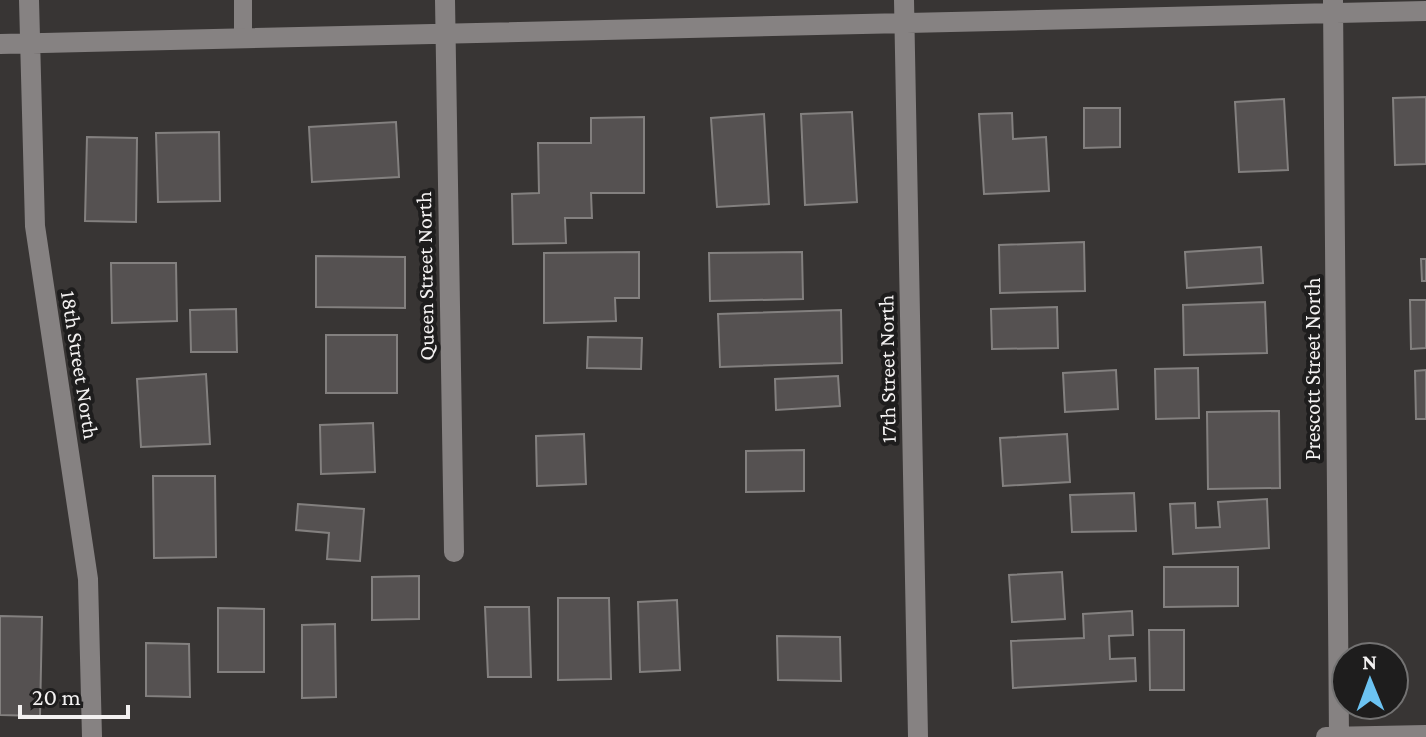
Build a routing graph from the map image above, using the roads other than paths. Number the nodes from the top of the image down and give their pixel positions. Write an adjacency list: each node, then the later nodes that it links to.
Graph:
1 (29, 0): 11 (street, 18th Street North)
2 (243, 0): 9 (lane)
3 (445, 0): 8 (street, Queen Street North)
4 (904, 0): 7 (street, 17th Street North)
5 (1333, 6): 6 (street); 7 (street); 17 (street, Prescott Street North)
6 (1426, 11)
7 (904, 25): 8 (street); 15 (street, 17th Street North)
8 (445, 33): 9 (street); 12 (street, Queen Street North)
9 (243, 38): 11 (street)
10 (0, 44): 11 (street)
11 (29, 44): 14 (street, 18th Street North)
12 (454, 552)
13 (1426, 735): 17 (street)
14 (92, 737)
15 (918, 737)
16 (1326, 737): 17 (street)
17 (1339, 737)

